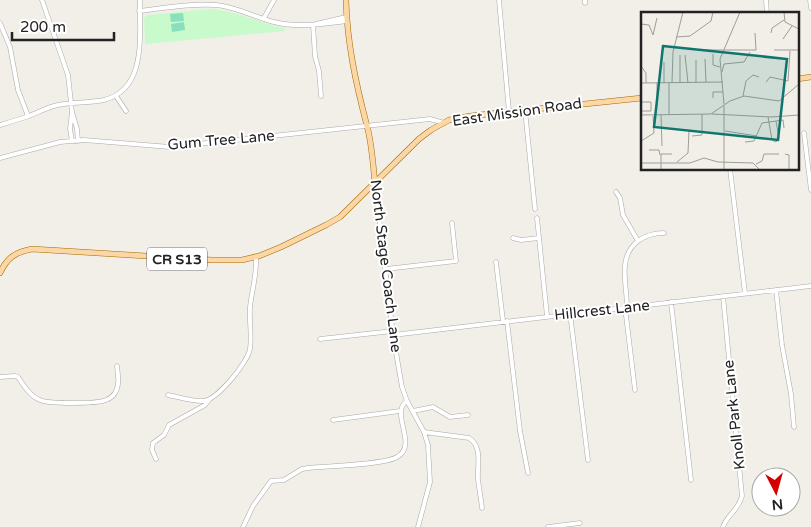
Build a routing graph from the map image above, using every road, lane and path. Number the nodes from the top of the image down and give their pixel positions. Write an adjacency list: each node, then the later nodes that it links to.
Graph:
1 (42, 0): 18 (street)
2 (140, 0): 8 (street)
3 (274, 0): 9 (street)
4 (346, 0): 10 (main road, North Stage Coach Lane)
5 (499, 0): 22 (street)
6 (810, 0): 7 (street)
7 (811, 8)
8 (139, 11): 9 (street); 15 (street)
9 (264, 18): 12 (street)
10 (347, 19): 12 (street); 26 (main road, North Stage Coach Lane)
11 (0, 23): 23 (street)
12 (314, 25): 16 (street)
13 (811, 77): 14 (main road)
14 (798, 78)
15 (116, 96): 18 (street); 20 (street)
16 (321, 96)
17 (641, 98): 19 (main road, East Mission Road / CR S13)
18 (71, 103): 21 (street); 23 (street)
19 (525, 110): 22 (main road, East Mission Road / CR S13); 38 (street)
20 (126, 111)
21 (72, 112): 28 (street); 29 (street)
22 (509, 112): 24 (main road, East Mission Road / CR S13)
23 (28, 116): 25 (street)
24 (444, 123): 26 (street, Gum Tree Lane); 31 (main road, East Mission Road / CR S13)
25 (0, 125)
26 (367, 126): 29 (street, Gum Tree Lane); 33 (main road, North Stage Coach Lane)
27 (804, 133): 35 (street)
28 (72, 141): 29 (street, Gum Tree Lane); 30 (street, Gum Tree Lane)
29 (78, 141)
30 (0, 158)
31 (388, 170): 33 (main road); 34 (main road, East Mission Road / CR S13)
32 (730, 170): 51 (street)
33 (374, 172): 34 (main road, North Stage Coach Lane)
34 (375, 183): 45 (main road, East Mission Road / CR S13); 47 (street, North Stage Coach Lane)
35 (811, 183): 36 (street)
36 (811, 190)
37 (616, 192): 44 (street)
38 (535, 210)
39 (537, 218): 43 (street)
40 (452, 223): 47 (street)
41 (664, 233): 44 (street)
42 (513, 238): 43 (street)
43 (539, 238): 56 (street)
44 (638, 241): 54 (street)
45 (256, 257): 48 (main road, East Mission Road / CR S13); 64 (street)
46 (496, 262): 57 (street)
47 (386, 269): 58 (street, North Stage Coach Lane)
48 (0, 273)
49 (811, 286): 50 (street, Hillcrest Lane)
50 (776, 290): 51 (street, Hillcrest Lane); 70 (street)
51 (745, 293): 52 (street, Hillcrest Lane)
52 (723, 296): 53 (street, Hillcrest Lane); 81 (street, Knoll Park Lane)
53 (671, 302): 54 (street, Hillcrest Lane); 75 (street)
54 (626, 307): 55 (street, Hillcrest Lane); 62 (street)
55 (570, 313): 56 (street, Hillcrest Lane); 73 (street)
56 (547, 316): 57 (street, Hillcrest Lane)
57 (505, 321): 58 (street, Hillcrest Lane); 74 (street)
58 (393, 333): 59 (street, Hillcrest Lane); 65 (street, North Stage Coach Lane)
59 (320, 339)
60 (117, 366): 61 (street)
61 (0, 378)
62 (635, 390)
63 (168, 395): 64 (street)
64 (209, 400): 72 (street)
65 (407, 401): 66 (street); 67 (street, North Stage Coach Lane)
66 (400, 411): 69 (street); 78 (street)
67 (413, 411): 68 (street); 71 (street, North Stage Coach Lane)
68 (468, 415)
69 (333, 420)
70 (794, 427)
71 (424, 432): 76 (street); 79 (street, North Stage Coach Lane)
72 (156, 459)
73 (588, 460)
74 (528, 473)
75 (691, 480)
76 (482, 508)
77 (580, 523): 80 (street)
78 (243, 527)
79 (418, 527)
80 (548, 527)
81 (723, 527)

